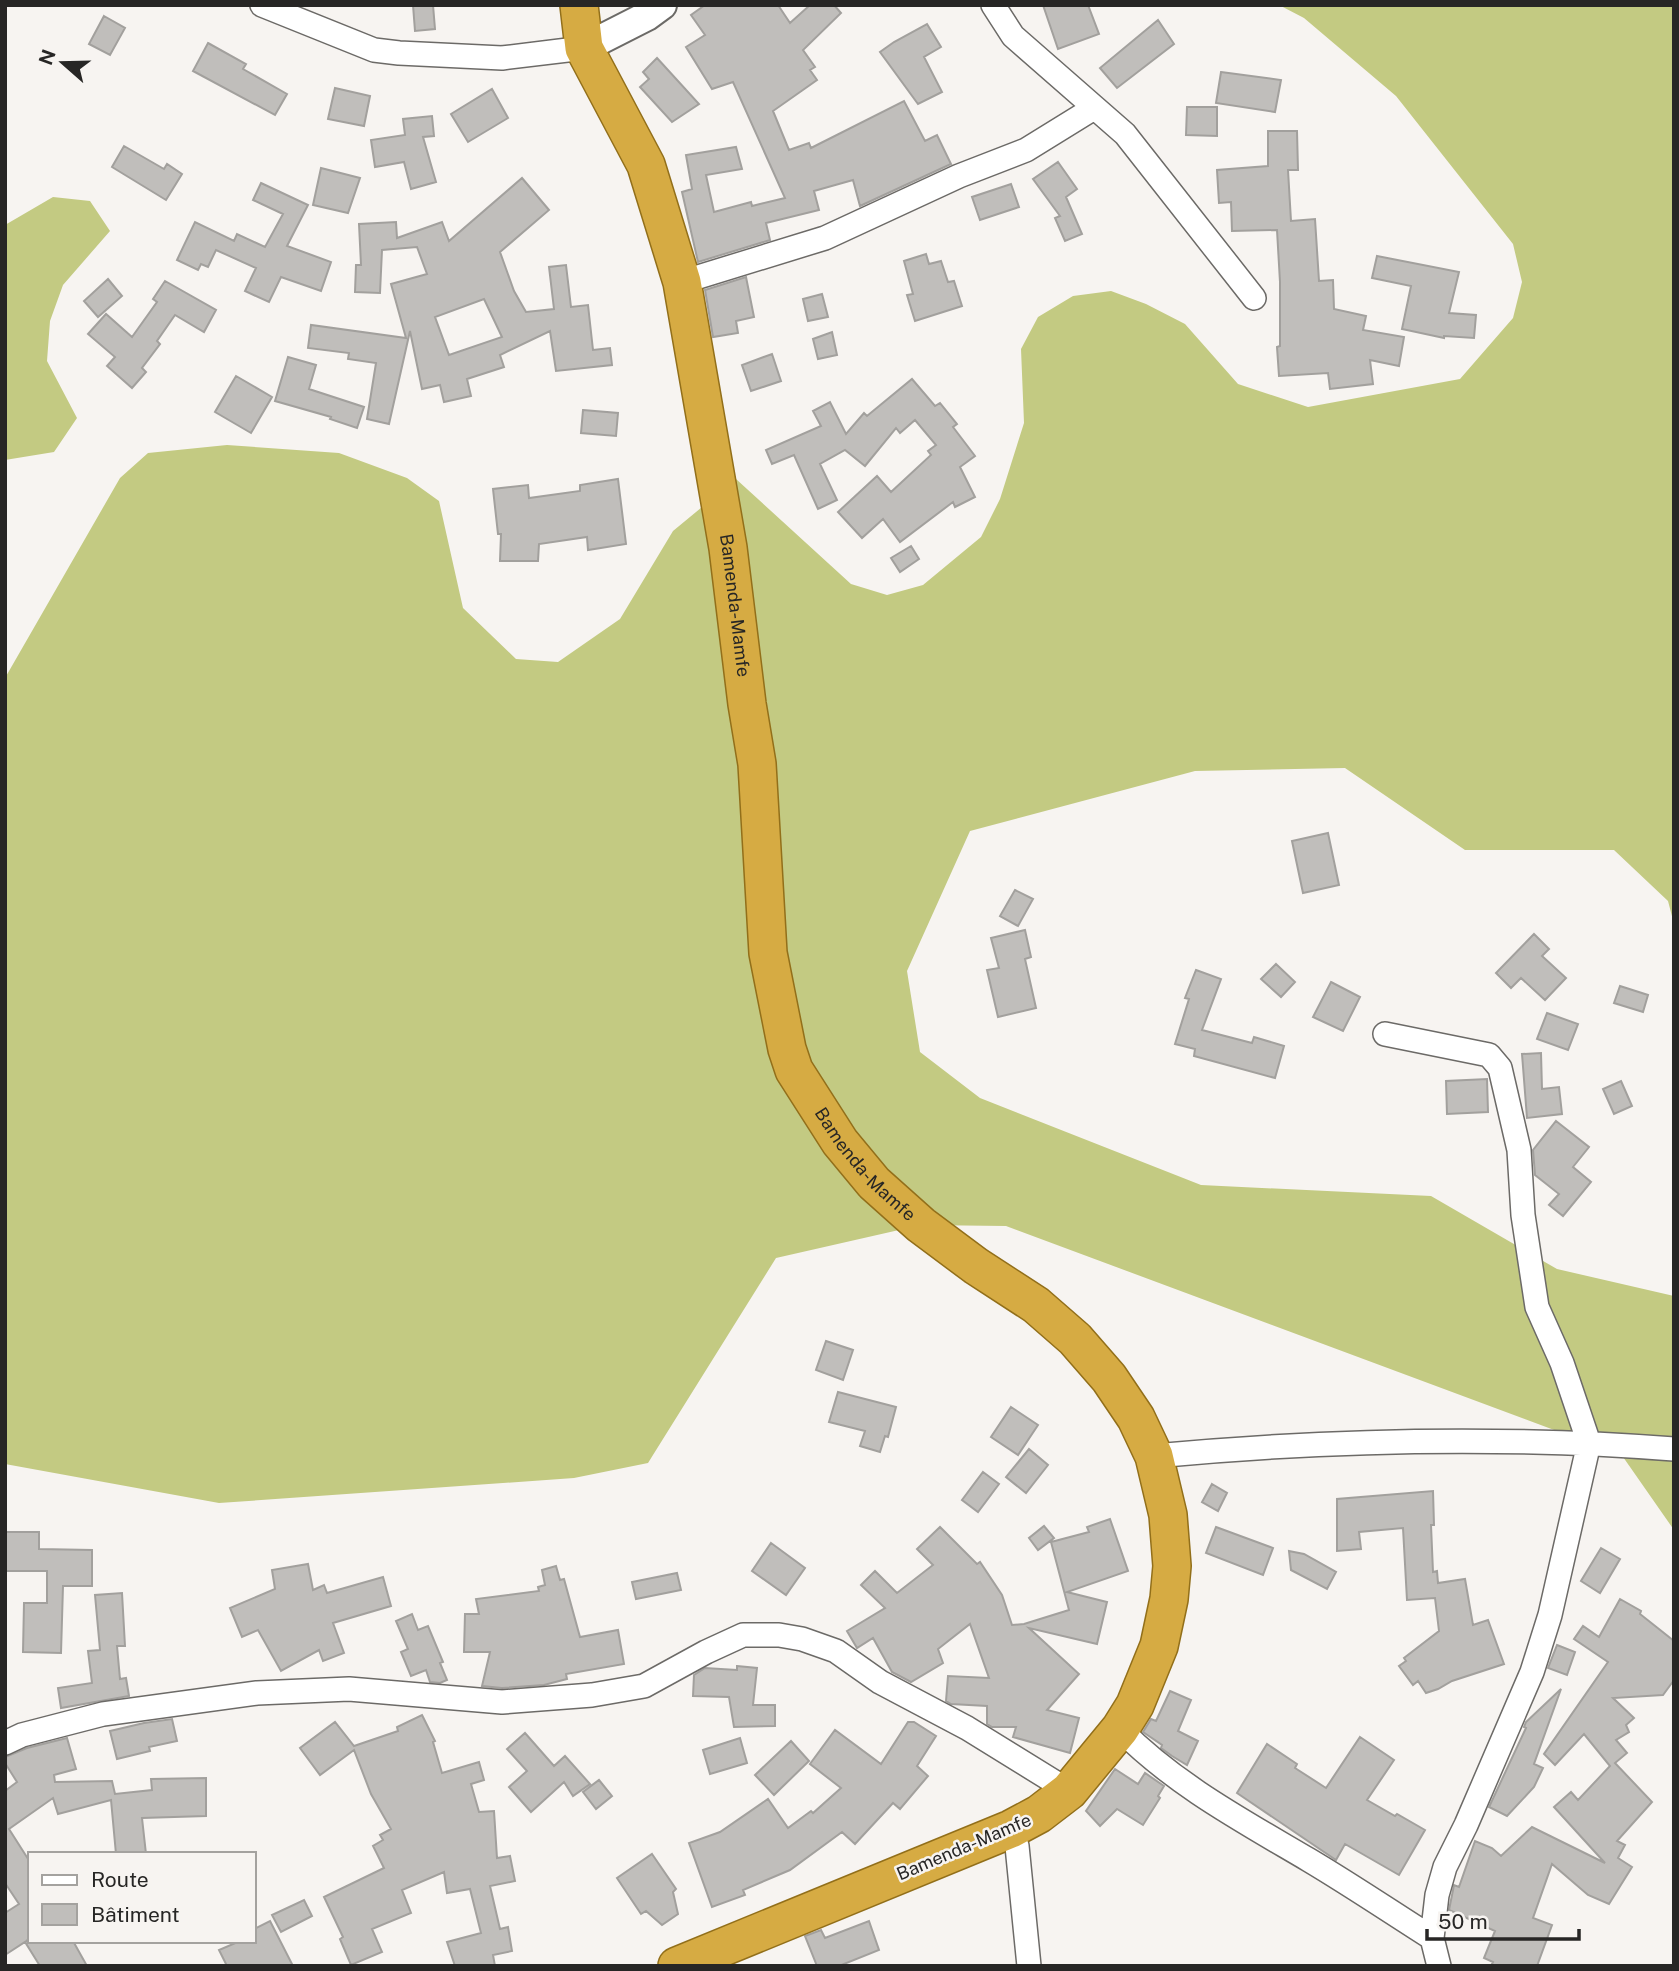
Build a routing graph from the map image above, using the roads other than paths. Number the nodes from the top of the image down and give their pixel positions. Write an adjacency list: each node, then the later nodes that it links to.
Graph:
1 (262, 5): 5 (street)
2 (579, 5): 5 (highway, Bamenda-Mamfe)
3 (662, 5): 5 (street)
4 (993, 5): 6 (street)
5 (584, 48): 7 (highway, Bamenda-Mamfe)
6 (1094, 108): 7 (street); 8 (street)
7 (682, 282): 12 (highway, Bamenda-Mamfe)
8 (1254, 298)
9 (1385, 1034): 10 (street)
10 (1589, 1443): 11 (street); 12 (street); 17 (street)
11 (1674, 1449)
12 (1154, 1456): 13 (highway, Bamenda-Mamfe)
13 (1120, 1729): 15 (highway, Bamenda-Mamfe); 17 (street)
14 (5, 1743): 15 (street)
15 (1069, 1791): 16 (highway, Bamenda-Mamfe)
16 (1011, 1829): 18 (highway, Bamenda-Mamfe); 19 (street)
17 (1432, 1938): 20 (street)
18 (677, 1966)
19 (1029, 1966)
20 (1439, 1966)

